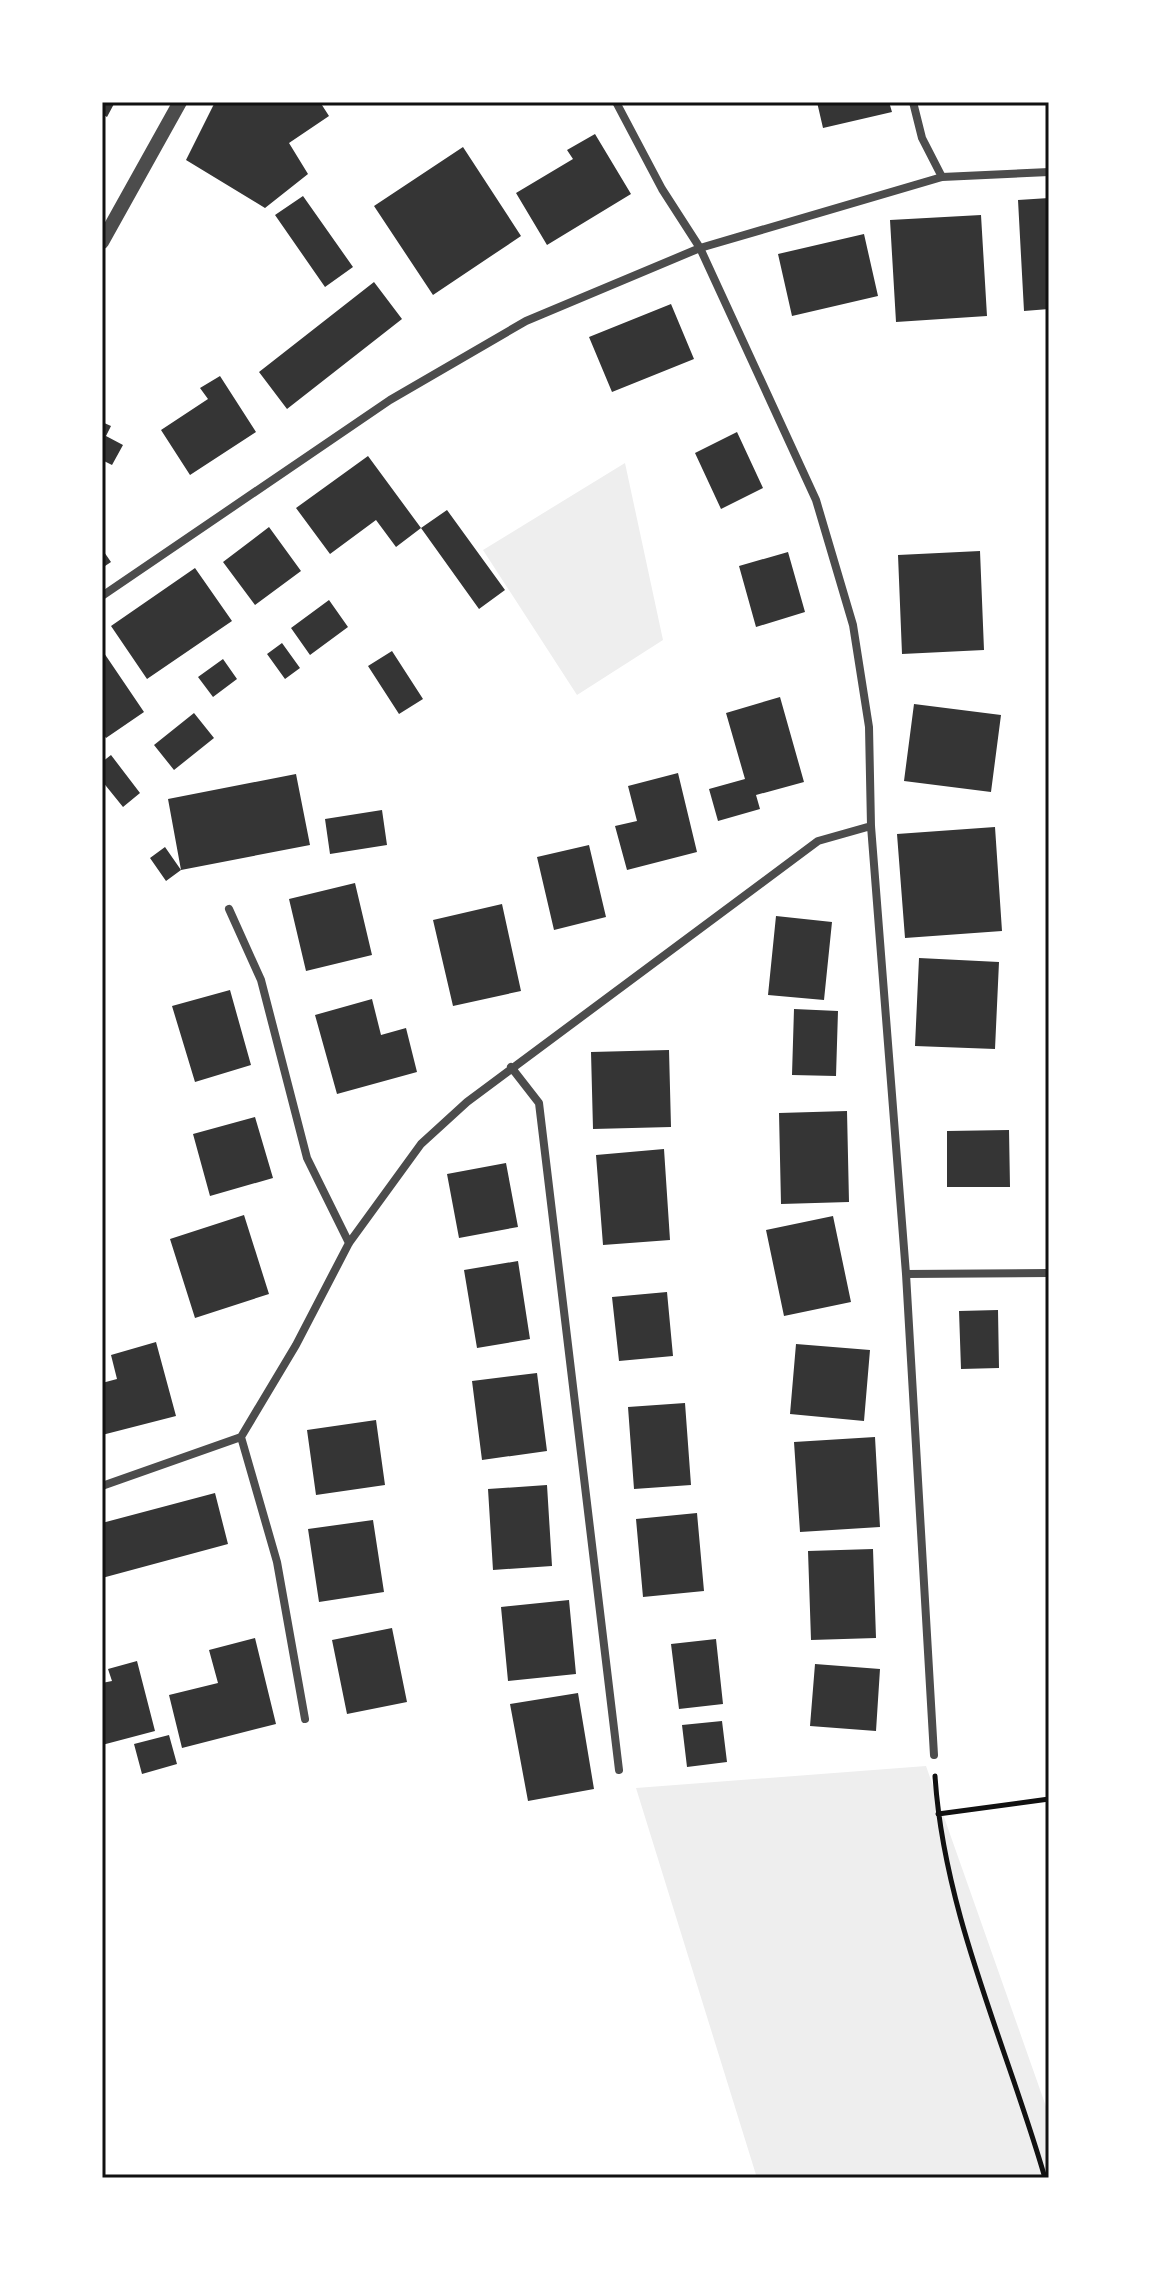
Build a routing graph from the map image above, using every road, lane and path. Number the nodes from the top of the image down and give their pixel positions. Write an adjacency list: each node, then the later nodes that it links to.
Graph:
1 (180, 102): 6 (street)
2 (616, 102): 7 (street)
3 (913, 102): 5 (street)
4 (1049, 172): 5 (street)
5 (942, 177): 7 (street)
6 (102, 242)
7 (700, 248): 8 (street); 9 (street)
8 (102, 596)
9 (871, 826): 11 (street); 14 (street)
10 (229, 909): 12 (street)
11 (511, 1067): 12 (street); 19 (street)
12 (349, 1243): 15 (street)
13 (1049, 1273): 14 (street)
14 (906, 1274): 18 (street)
15 (241, 1437): 16 (street); 17 (street)
16 (102, 1486)
17 (305, 1719)
18 (934, 1755): 21 (path)
19 (619, 1770)
20 (1049, 1799): 21 (path)
21 (938, 1814): 22 (path)
22 (1045, 2178)

